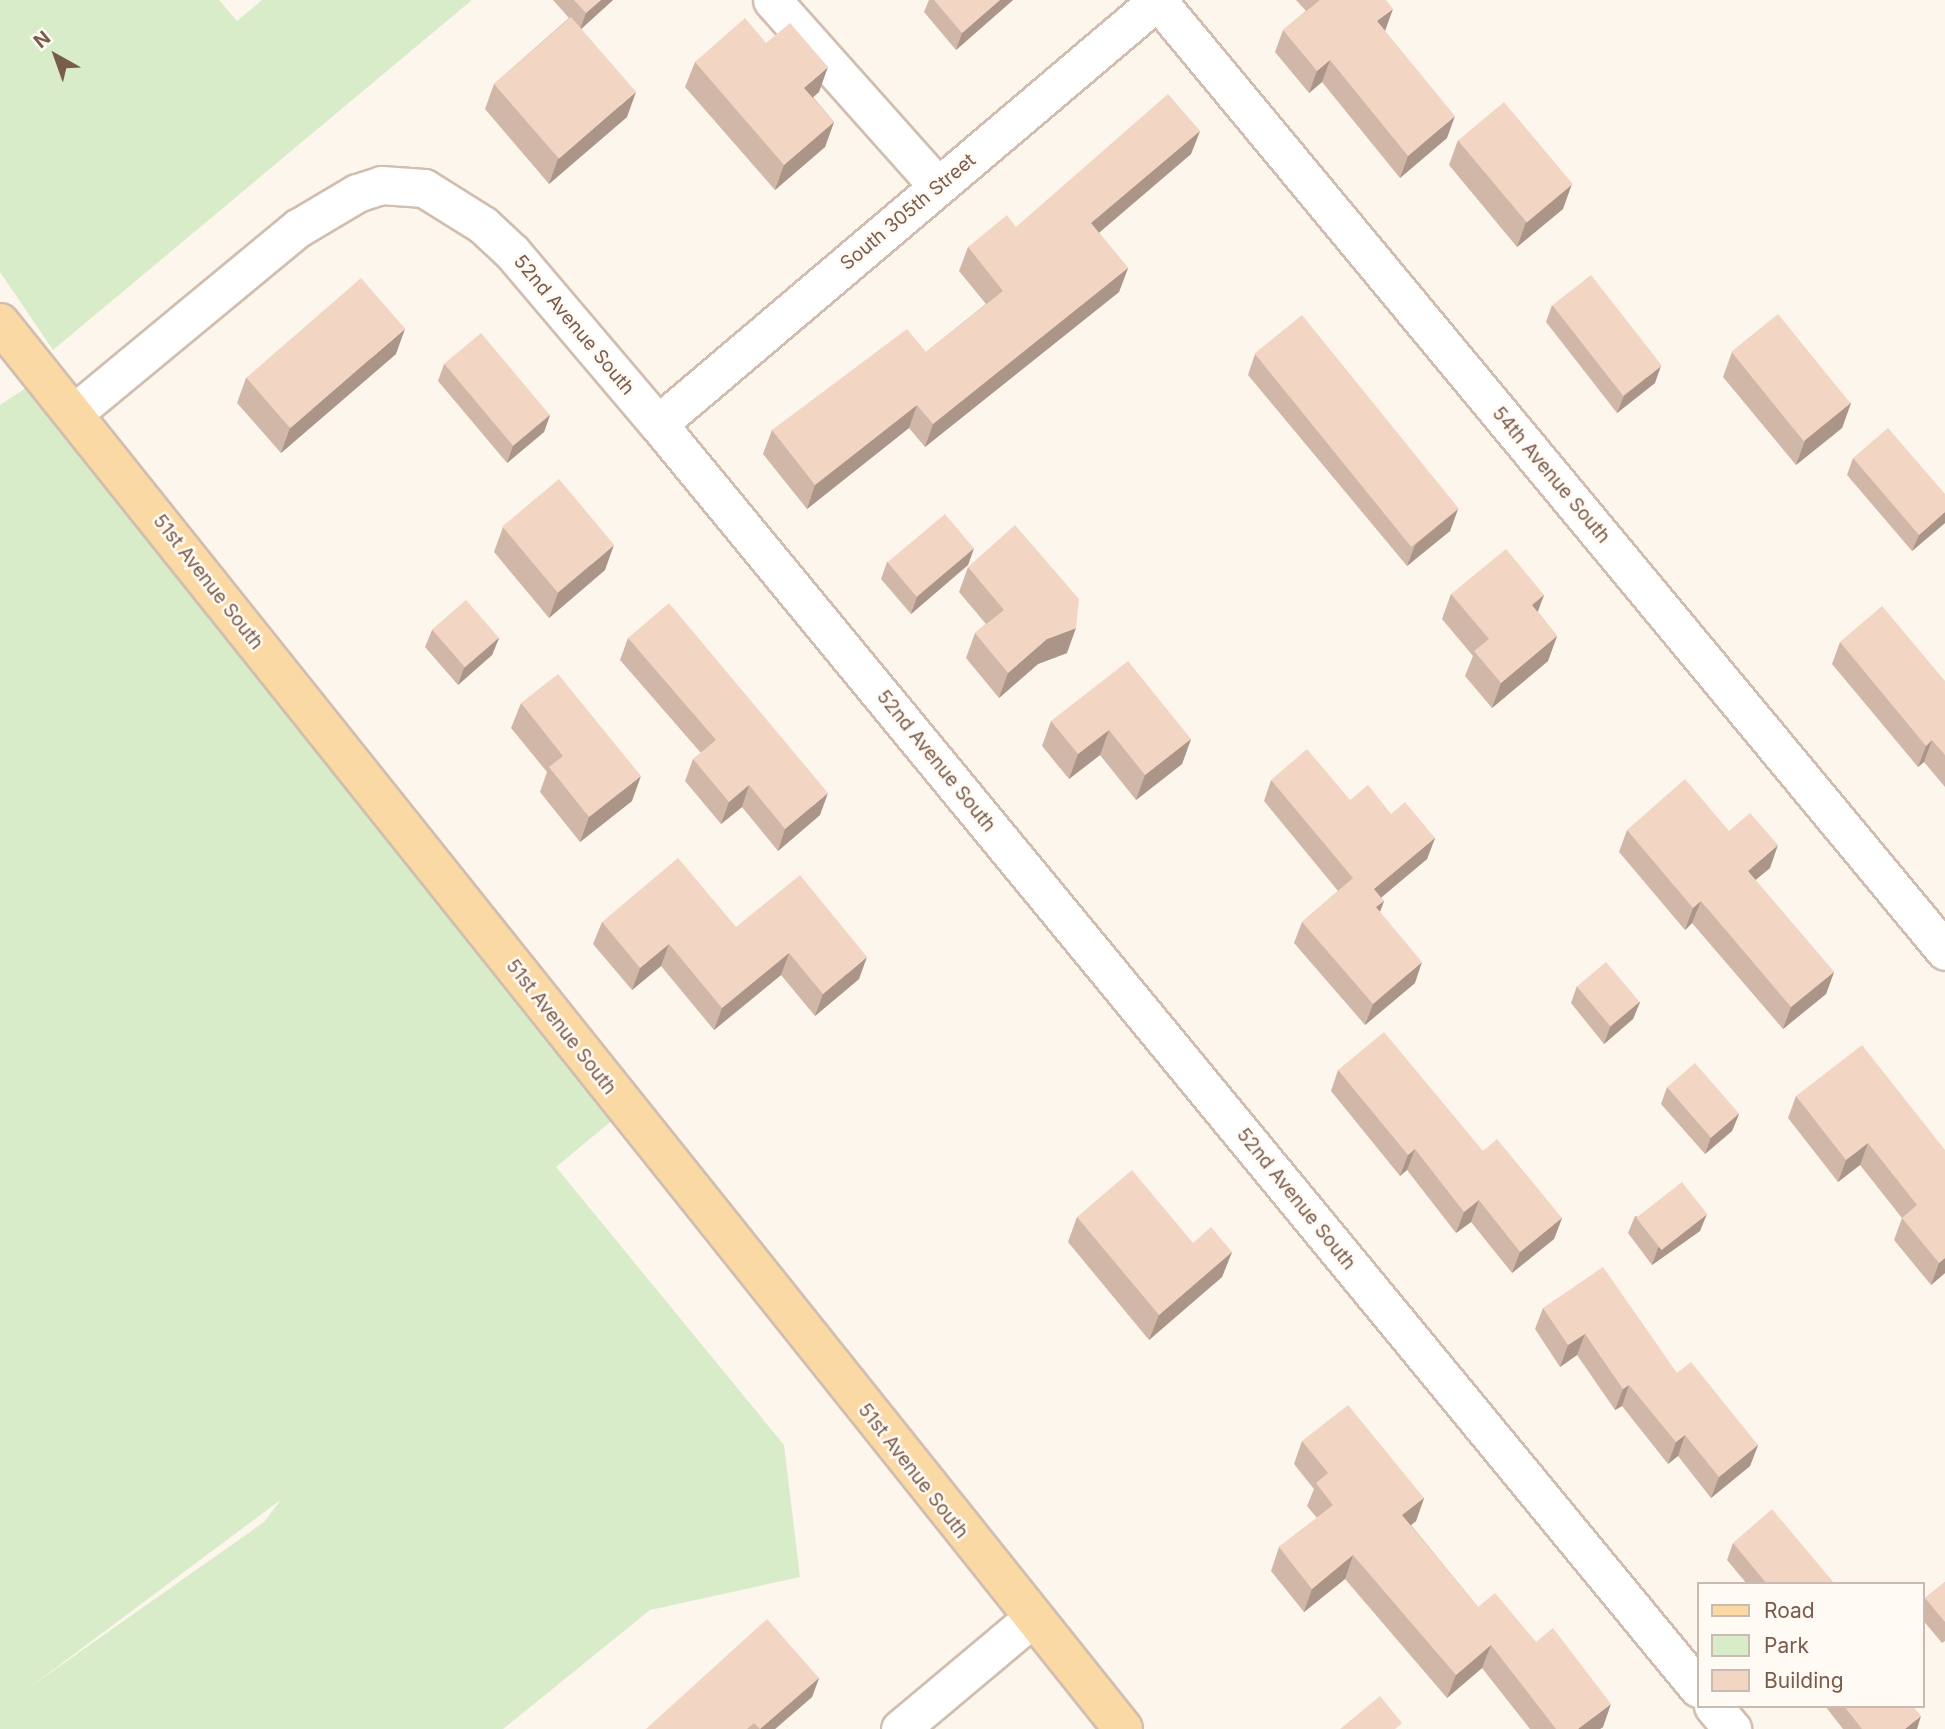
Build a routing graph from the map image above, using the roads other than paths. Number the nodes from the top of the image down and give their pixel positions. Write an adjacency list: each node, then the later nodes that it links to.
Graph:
1 (772, 0): 3 (street)
2 (1157, 0): 3 (street, South 305th Street); 7 (street, 54th Avenue South)
3 (938, 186): 6 (street, South 305th Street)
4 (0, 323): 5 (main road, 51st Avenue South)
5 (74, 412): 6 (street, 52nd Avenue South); 8 (main road, 51st Avenue South)
6 (658, 424): 9 (street, 52nd Avenue South)
7 (1945, 950)
8 (1031, 1619): 11 (street); 12 (main road, 51st Avenue South)
9 (1696, 1686)
10 (1715, 1708): 13 (street)
11 (900, 1729)
12 (1123, 1729)
13 (1732, 1729)

